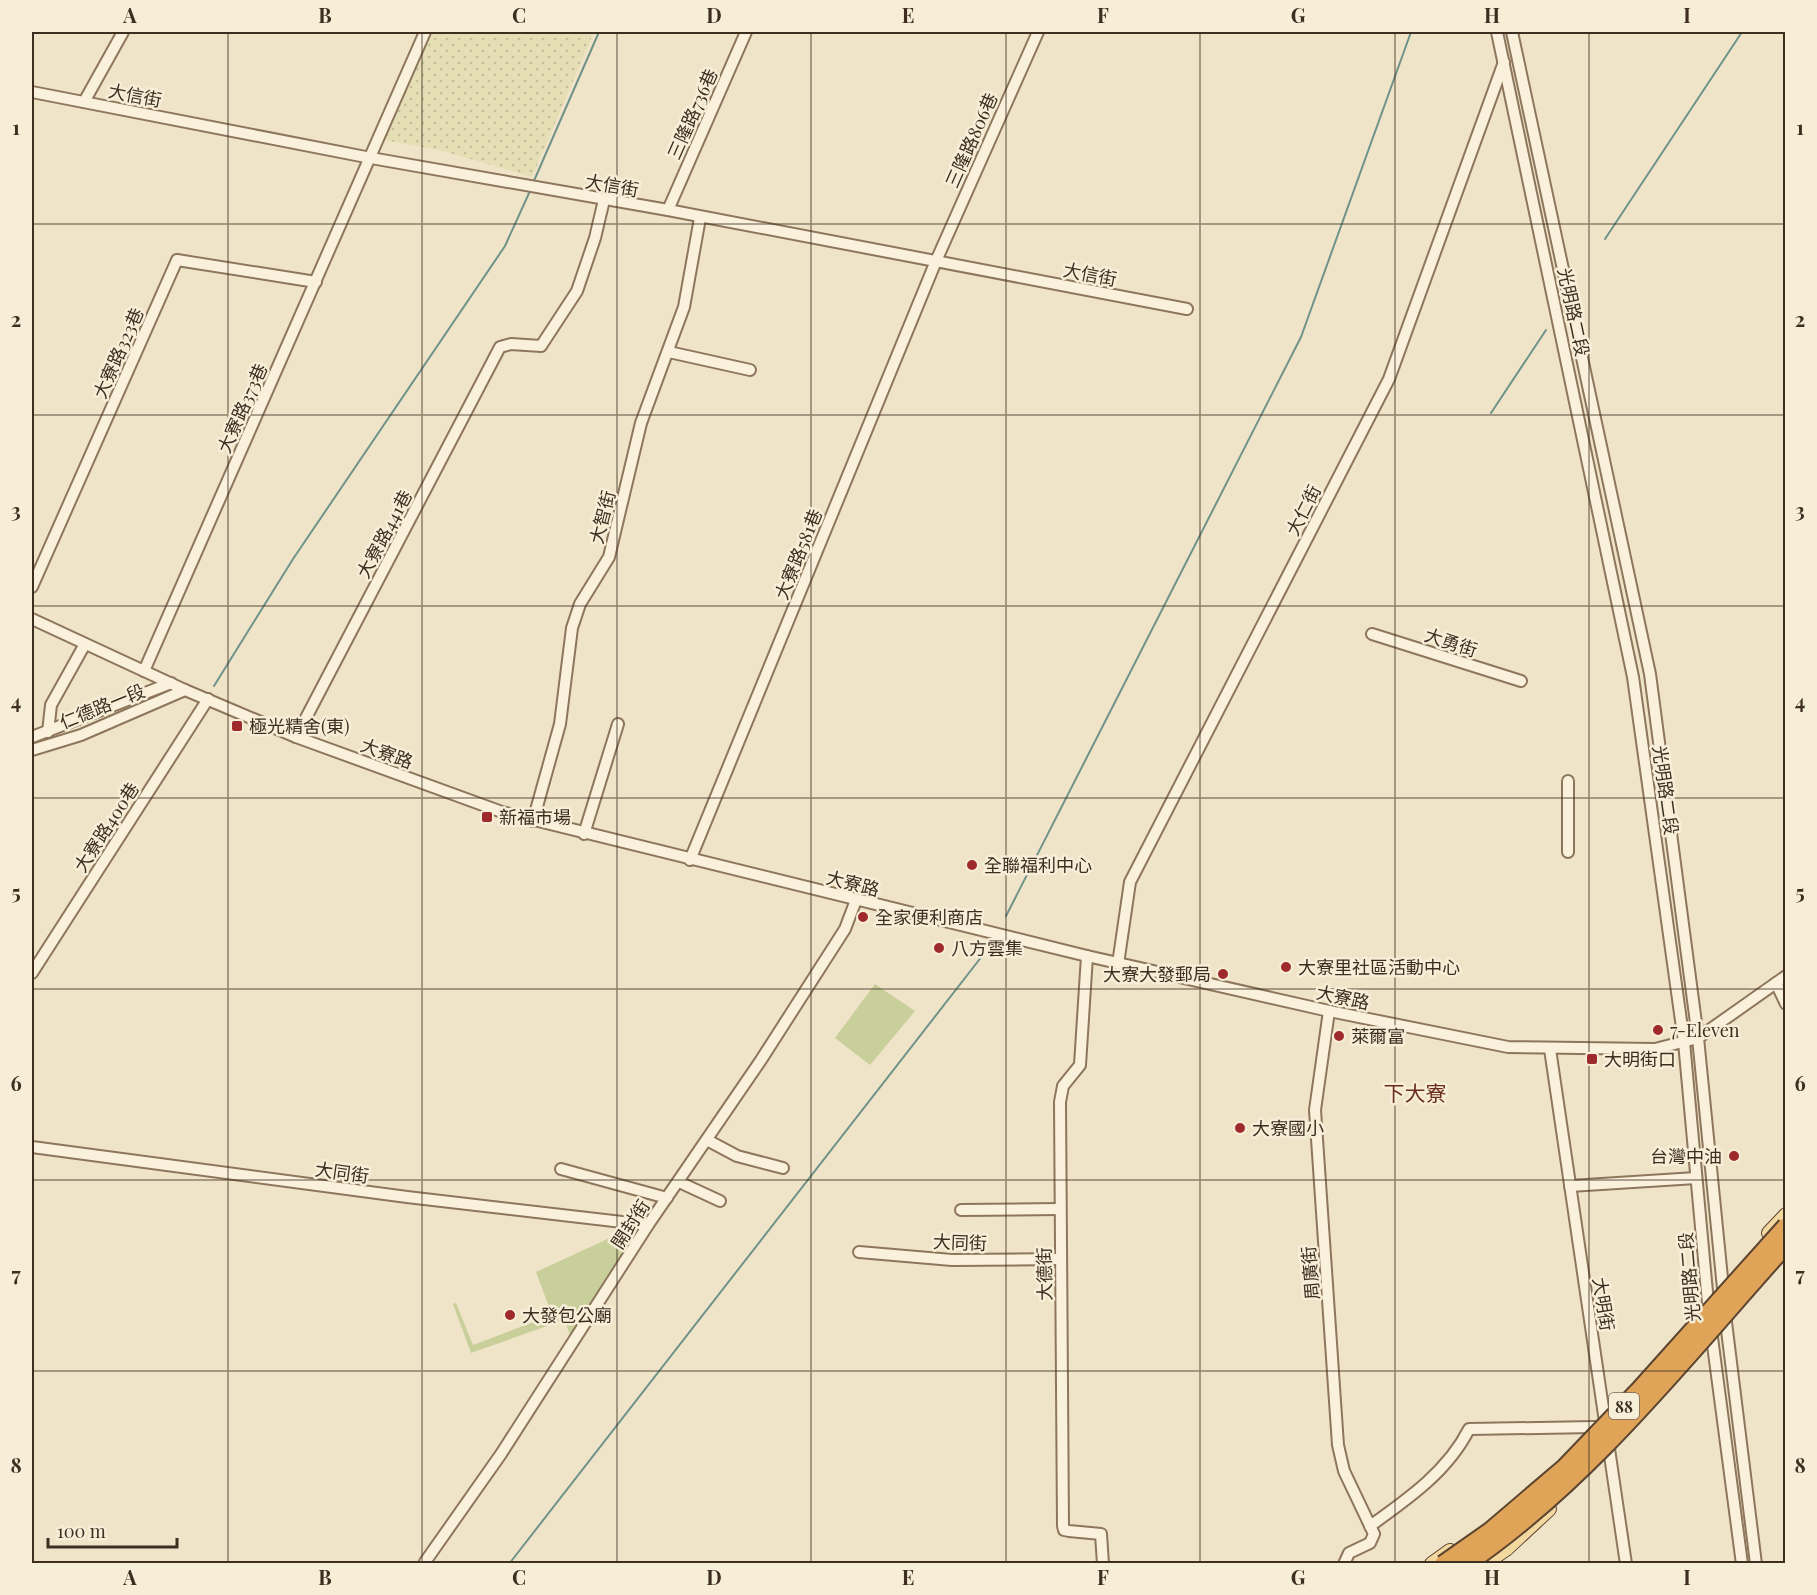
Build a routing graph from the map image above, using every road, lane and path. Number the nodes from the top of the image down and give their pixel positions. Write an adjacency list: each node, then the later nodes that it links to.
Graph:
1 (123, 32): 9 (street)
2 (425, 32): 10 (street, 大寮路373巷)
3 (746, 32): 12 (street, 三隆路736巷)
4 (1038, 32): 14 (street, 三隆路806巷)
5 (1497, 32): 7 (street, 光明路二段)
6 (1512, 32): 46 (street, 光明路二段)
7 (1504, 62): 40 (street, 大仁街); 47 (street, 光明路二段)
8 (32, 92): 9 (street, 大信街)
9 (84, 102): 10 (street, 大信街)
10 (371, 158): 11 (street, 大信街); 15 (street, 大寮路373巷)
11 (604, 200): 12 (street, 大信街); 30 (street, 大寮路441巷)
12 (668, 210): 13 (street, 大信街)
13 (700, 218): 14 (street, 大信街); 17 (street, 大智街)
14 (936, 261): 16 (street, 大信街); 37 (street, 大寮路581巷)
15 (316, 282): 19 (street, 大寮路323巷); 23 (street, 大寮路373巷)
16 (1187, 309)
17 (669, 352): 18 (street); 34 (street, 大智街)
18 (750, 370)
19 (32, 587)
20 (32, 619): 22 (street, 大寮路)
21 (1372, 634): 24 (street, 大勇街)
22 (85, 644): 23 (street, 大寮路); 29 (street)
23 (144, 671): 25 (street, 大寮路)
24 (1521, 681)
25 (171, 683): 26 (street, 大寮路); 29 (street, 仁德路一段)
26 (185, 690): 27 (street, 大寮路); 32 (street, 仁德路一段)
27 (208, 699): 30 (street, 大寮路); 41 (street, 大寮路400巷)
28 (618, 724): 35 (street)
29 (48, 732): 31 (street, 仁德路一段)
30 (296, 736): 34 (street, 大寮路)
31 (32, 737)
32 (32, 750)
33 (1568, 781): 36 (street)
34 (533, 821): 35 (street, 大寮路)
35 (584, 834): 37 (street, 大寮路)
36 (1568, 852)
37 (690, 860): 38 (street, 大寮路)
38 (856, 900): 39 (street, 大寮路); 49 (street, 開封街)
39 (1087, 956): 40 (street, 大寮路); 60 (street, 大德街)
40 (1118, 964): 45 (street, 大寮路)
41 (32, 972)
42 (1785, 976): 43 (street, 大寮路)
43 (1776, 983): 44 (street); 46 (street, 大寮路)
44 (1785, 1004)
45 (1329, 1011): 48 (street, 大寮路); 75 (street, 周廣街)
46 (1698, 1038): 47 (street, 大寮路); 51 (street, 光明路二段)
47 (1684, 1042): 48 (street, 大寮路); 52 (street, 光明路二段)
48 (1550, 1049): 57 (street, 大明街)
49 (707, 1140): 53 (street); 56 (street, 開封街)
50 (32, 1147): 63 (street, 大同街)
51 (1710, 1156): 52 (street); 69 (street, 光明路二段)
52 (1695, 1158): 55 (street, 光明路二段)
53 (783, 1168)
54 (561, 1169): 58 (street)
55 (1696, 1178): 57 (street); 70 (street, 光明路二段)
56 (679, 1182): 58 (street, 開封街); 59 (street)
57 (1570, 1186): 73 (street, 大明街)
58 (667, 1198): 63 (street, 開封街)
59 (720, 1202)
60 (1060, 1209): 61 (street); 68 (street, 大德街)
61 (961, 1210)
62 (1785, 1215): 69 (main road)
63 (648, 1225): 76 (street, 開封街)
64 (1785, 1226): 80 (highway, 88, bridge)
65 (1785, 1245): 81 (highway, 88, bridge)
66 (859, 1252): 68 (street, 大同街)
67 (1785, 1257): 71 (main road)
68 (1060, 1259): 77 (street, 大德街)
69 (1722, 1286): 70 (main road); 71 (street, 光明路二段)
70 (1708, 1303): 72 (street, 光明路二段); 73 (main road)
71 (1726, 1325): 72 (main road); 85 (street, 光明路二段)
72 (1712, 1340): 74 (main road); 84 (street, 光明路二段)
73 (1599, 1423): 74 (street, 大明街); 75 (street); 79 (main road)
74 (1608, 1452): 82 (main road); 83 (street, 大明街)
75 (1370, 1526): 78 (street)
76 (425, 1562)
77 (1103, 1563)
78 (1344, 1563)
79 (1432, 1563)
80 (1443, 1563)
81 (1467, 1563)
82 (1484, 1563)
83 (1626, 1563)
84 (1742, 1563)
85 (1756, 1563)

